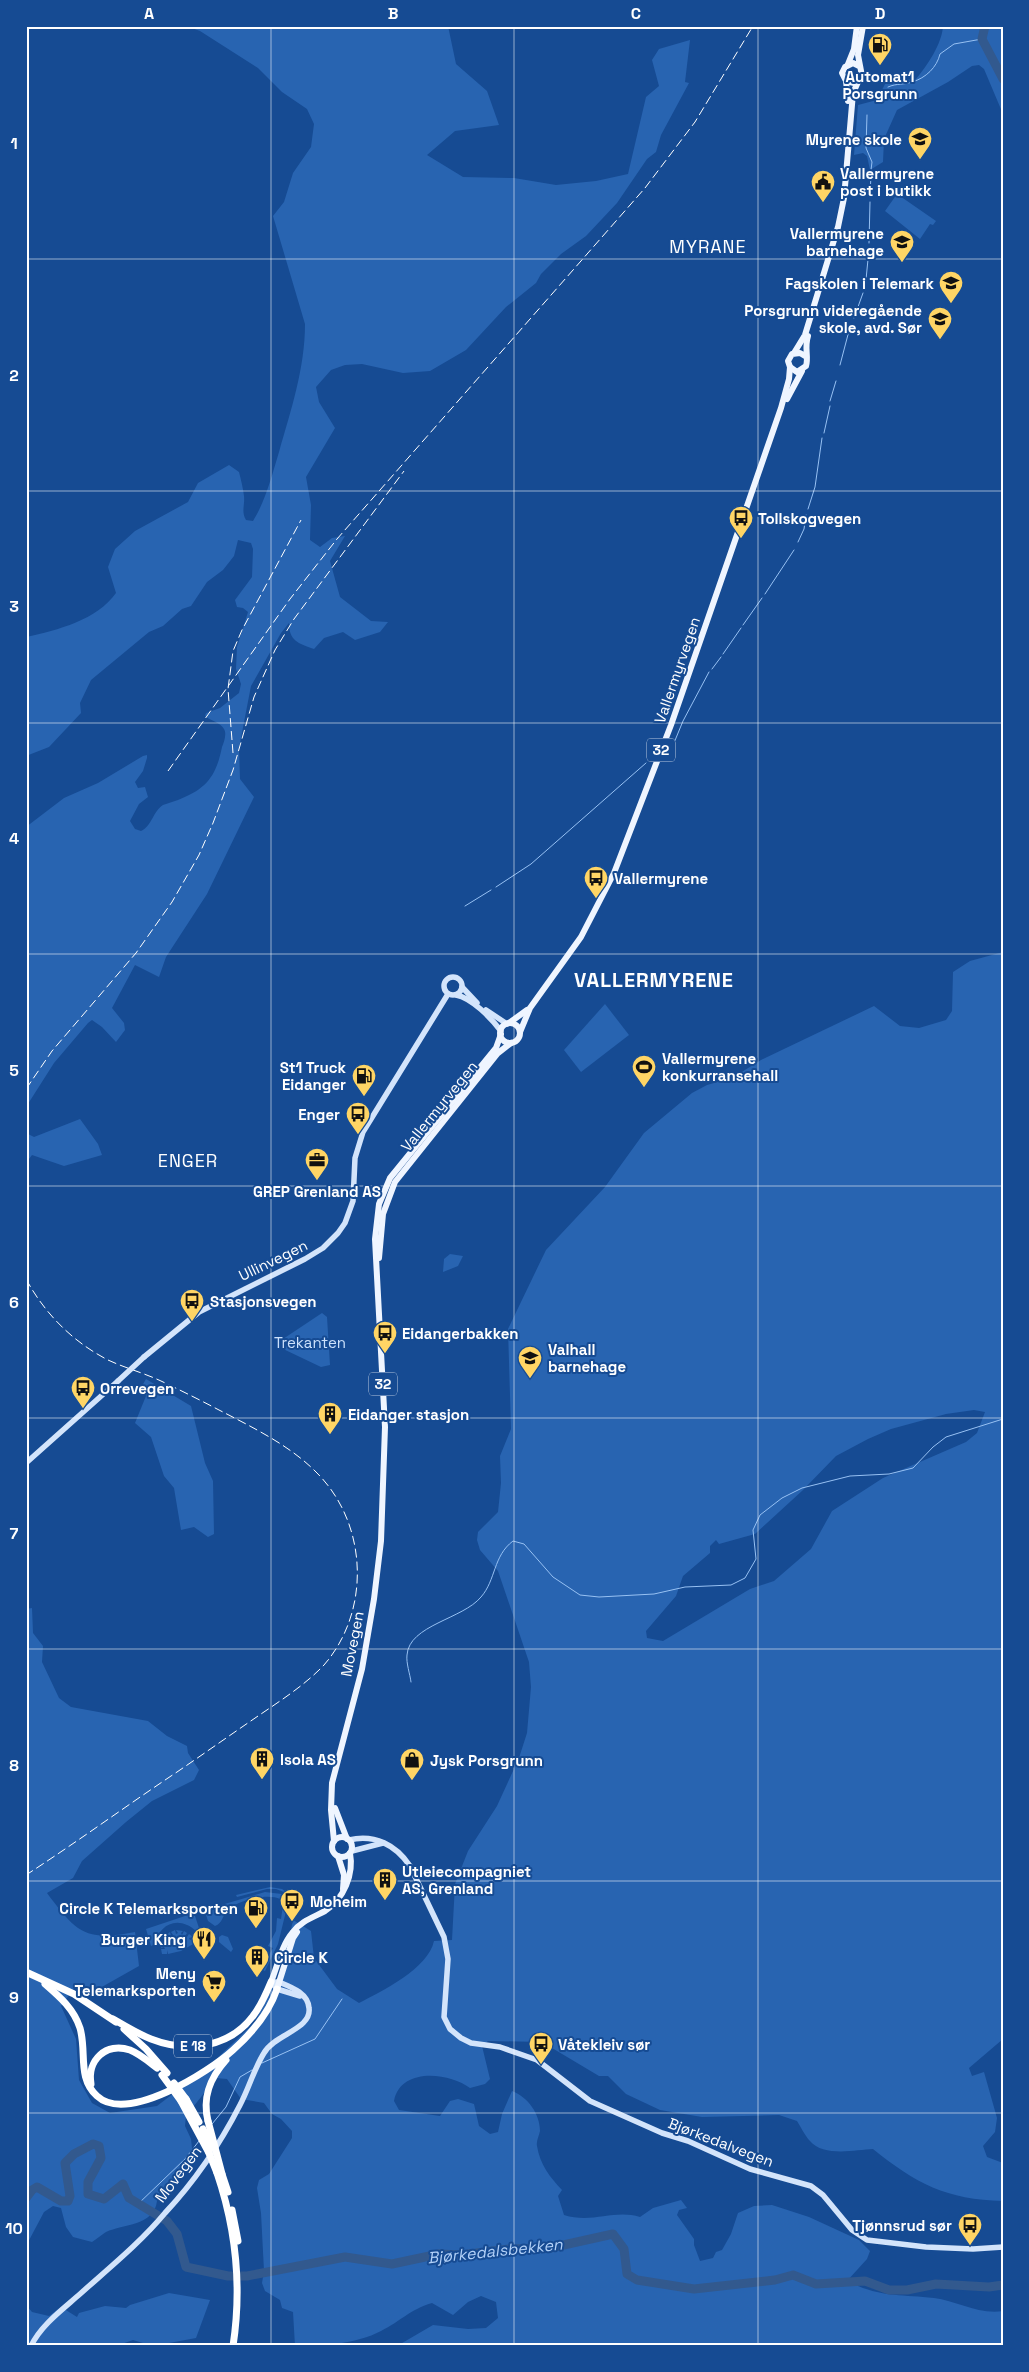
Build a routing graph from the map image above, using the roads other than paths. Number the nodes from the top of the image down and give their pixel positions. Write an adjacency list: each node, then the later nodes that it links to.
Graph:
1 (857, 26): 3 (main road, 32)
2 (863, 26): 4 (main road, 32)
3 (848, 64): 4 (main road); 5 (main road, 32)
4 (859, 66): 6 (main road, 32)
5 (846, 81): 6 (main road); 7 (main road, 32)
6 (858, 82): 7 (main road, 32)
7 (840, 214): 8 (main road, 32)
8 (826, 270): 9 (main road, 32); 10 (main road, 32)
9 (794, 353): 10 (main road); 11 (main road, 32)
10 (805, 356): 12 (main road, 32)
11 (790, 368): 12 (main road); 13 (main road, Vallermyrvegen / 32)
12 (802, 371): 13 (main road, Vallermyrvegen / 32)
13 (782, 408): 17 (main road, Vallermyrvegen / 32)
14 (462, 987): 15 (main road, Ullinvegen); 16 (main road); 18 (main road)
15 (448, 994): 16 (main road); 23 (main road, Ullinvegen, bridge)
16 (456, 995): 19 (main road)
17 (530, 1008): 18 (main road, Vallermyrvegen / 32); 20 (main road, Vallermyrvegen / 32)
18 (508, 1023): 19 (main road, Vallermyrvegen / 32); 20 (main road)
19 (501, 1032): 21 (main road); 22 (main road, Vallermyrvegen / 32)
20 (520, 1032): 21 (main road, Vallermyrvegen / 32)
21 (512, 1042): 22 (main road, Vallermyrvegen / 32)
22 (389, 1186): 24 (main road, Movegen / 32)
23 (26, 1463)
24 (332, 1800): 25 (main road, Movegen / 32); 26 (main road, Movegen / 32)
25 (348, 1839): 26 (main road); 27 (main road); 28 (main road, 32)
26 (334, 1842): 29 (main road, 32)
27 (383, 1843): 28 (main road); 45 (main road, Bjørkedalvegen)
28 (351, 1852): 29 (main road); 30 (main road, 32)
29 (338, 1856): 30 (main road, 32)
30 (343, 1890): 31 (main road, 32)
31 (308, 1920): 34 (main road, 32); 36 (main road, 32)
32 (26, 1972): 38 (highway, E 18)
33 (26, 1976): 35 (highway, E 18)
34 (271, 1982): 36 (main road); 37 (highway, E 18)
35 (45, 1984): 40 (highway, E 18); 43 (highway, E 18)
36 (278, 1985): 39 (highway, E 18); 47 (main road, Movegen)
37 (262, 2002): 38 (highway, E 18); 42 (highway, E 18)
38 (112, 2020): 41 (highway, E 18)
39 (242, 2041): 42 (highway, E 18); 44 (highway, E 18, bridge)
40 (157, 2068): 41 (highway, E 18); 43 (highway, E 18)
41 (165, 2074): 44 (highway, E 18, bridge)
42 (186, 2081): 43 (highway, E 18)
43 (92, 2090)
44 (220, 2174): 46 (highway, E 18)
45 (1003, 2247)
46 (239, 2300): 48 (highway, E 18); 49 (highway, E 18)
47 (31, 2346)
48 (233, 2346)
49 (238, 2346)

